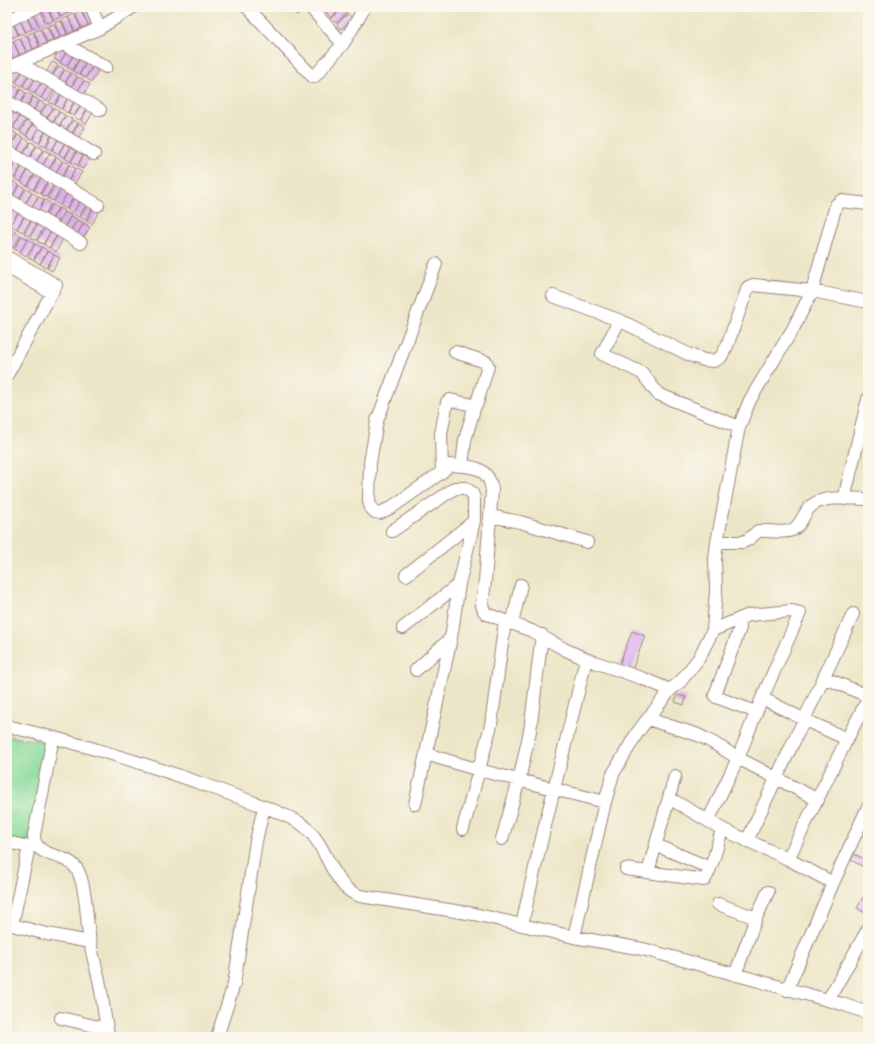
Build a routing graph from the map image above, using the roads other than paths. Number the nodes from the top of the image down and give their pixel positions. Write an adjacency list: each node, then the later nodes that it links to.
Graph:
1 (37, 7): 7 (street)
2 (91, 7): 8 (street)
3 (133, 7): 8 (street)
4 (247, 7): 10 (street)
5 (310, 7): 10 (street)
6 (365, 7): 10 (street)
7 (7, 20)
8 (100, 28): 9 (street)
9 (64, 44): 11 (street); 12 (street)
10 (344, 44)
11 (19, 63): 13 (street); 15 (street)
12 (106, 67)
13 (7, 68)
14 (7, 101): 17 (street)
15 (100, 110)
16 (7, 152): 20 (street)
17 (94, 154)
18 (7, 199): 21 (street)
19 (868, 204): 24 (street)
20 (98, 205)
21 (80, 243)
22 (8, 262): 29 (street)
23 (436, 264): 35 (street)
24 (812, 291): 26 (street); 27 (street); 33 (street)
25 (553, 296): 27 (street)
26 (868, 302)
27 (621, 321): 33 (street)
28 (454, 352): 31 (street)
29 (7, 375)
30 (868, 399): 32 (street)
31 (475, 405): 34 (street); 35 (street)
32 (866, 422): 36 (street)
33 (739, 427): 42 (street)
34 (462, 466): 35 (street); 38 (street)
35 (442, 472)
36 (844, 499): 37 (street); 42 (street)
37 (868, 499)
38 (490, 516): 41 (street); 47 (street)
39 (474, 521): 40 (street); 43 (street); 44 (street)
40 (392, 531)
41 (587, 542)
42 (717, 542): 50 (street)
43 (406, 575)
44 (459, 584): 48 (street); 52 (street)
45 (521, 585): 47 (street)
46 (854, 614): 55 (street)
47 (508, 622): 51 (street); 67 (street)
48 (403, 628)
49 (740, 628): 59 (street)
50 (713, 630): 56 (street); 57 (street)
51 (542, 635): 53 (street); 70 (street)
52 (451, 638): 54 (street); 65 (street)
53 (586, 659): 56 (street); 71 (street)
54 (416, 670)
55 (825, 678): 58 (street); 61 (street)
56 (670, 690): 60 (street)
57 (762, 698): 59 (street); 61 (street)
58 (868, 698): 64 (street)
59 (756, 712): 66 (street)
60 (648, 719): 66 (street); 74 (street)
61 (805, 720): 64 (street); 69 (street)
62 (7, 726): 63 (street)
63 (53, 738): 76 (street); 85 (street)
64 (846, 739): 73 (street)
65 (426, 754): 67 (street); 75 (street)
66 (738, 758): 69 (street); 78 (street)
67 (479, 770): 70 (street); 79 (street)
68 (674, 776): 72 (street)
69 (776, 778): 73 (street); 82 (street)
70 (519, 780): 71 (street); 81 (street)
71 (553, 789): 74 (street); 95 (street)
72 (669, 798): 78 (street); 84 (street)
73 (818, 800): 86 (street)
74 (605, 802): 97 (street)
75 (415, 804)
76 (264, 807): 95 (street); 105 (street)
77 (868, 807): 90 (street)
78 (708, 820): 80 (street)
79 (463, 829)
80 (722, 829): 82 (street); 87 (street)
81 (502, 839)
82 (747, 841): 86 (street)
83 (7, 842): 85 (street)
84 (656, 845): 87 (street); 89 (street)
85 (32, 846): 94 (street); 98 (street)
86 (788, 859): 90 (street)
87 (710, 868): 89 (street)
88 (626, 869): 89 (street)
89 (648, 872)
90 (833, 883): 100 (street)
91 (768, 892): 93 (street)
92 (718, 904): 93 (street)
93 (756, 918): 99 (street)
94 (10, 924): 98 (street)
95 (522, 925): 97 (street)
96 (868, 929): 101 (street)
97 (574, 937): 99 (street)
98 (90, 942): 104 (street)
99 (735, 975): 100 (street)
100 (787, 990): 101 (street)
101 (828, 1000): 102 (street)
102 (868, 1013)
103 (61, 1018): 104 (street)
104 (108, 1033)
105 (217, 1037)

